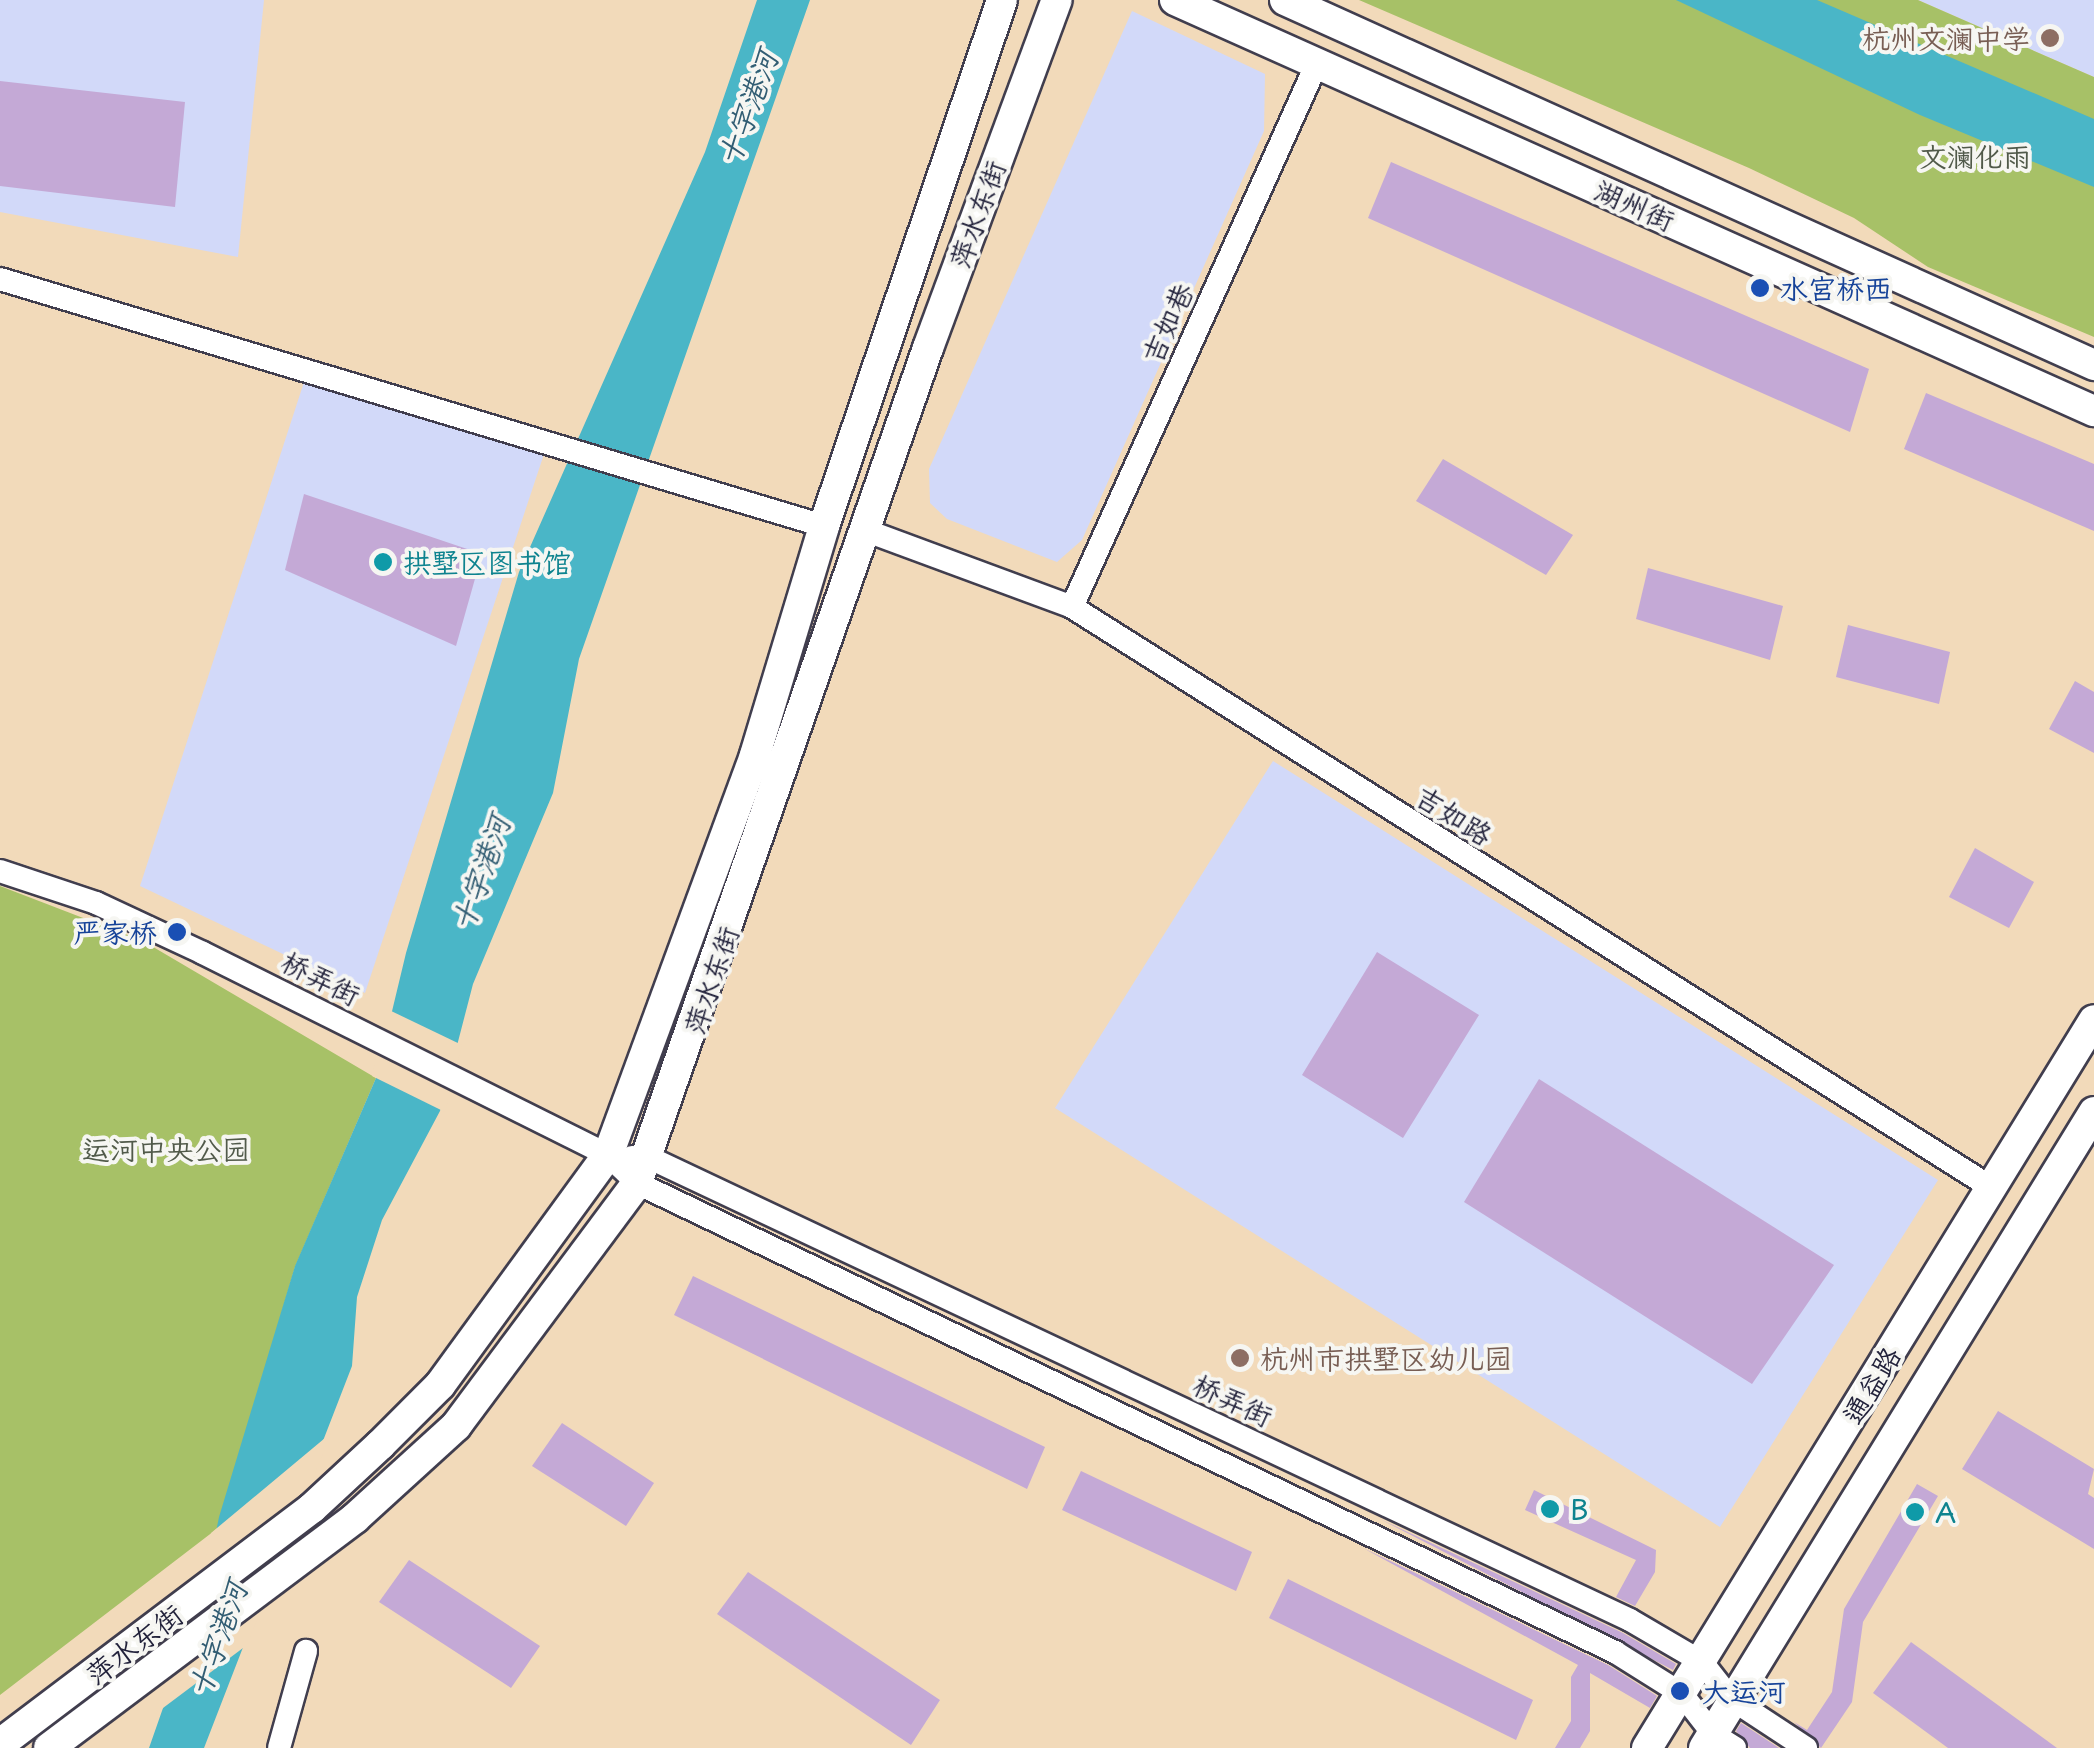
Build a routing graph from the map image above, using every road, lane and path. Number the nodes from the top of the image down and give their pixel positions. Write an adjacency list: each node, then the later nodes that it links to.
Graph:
1 (1002, 0): 9 (main road, 萍水东街)
2 (1058, 0): 10 (main road, 萍水东街)
3 (1176, 0): 5 (main road, 湖州街)
4 (1286, 0): 7 (main road, 湖州街)
5 (1317, 63): 8 (main road, 湖州街); 11 (street, 吉如巷)
6 (0, 279): 9 (street)
7 (2094, 365)
8 (2094, 411)
9 (824, 526): 15 (main road, 萍水东街)
10 (867, 531): 11 (street, 吉如路); 16 (main road, 萍水东街)
11 (1072, 607): 17 (street, 吉如路)
12 (0, 871): 15 (street, 桥弄街)
13 (2094, 1020): 17 (main road, 通益路)
14 (2094, 1112): 21 (main road, 通益路)
15 (608, 1155): 16 (street, 桥弄街); 24 (main road, 萍水东街)
16 (643, 1170): 19 (street, 桥弄街); 20 (street, 桥弄街); 22 (main road, 萍水东街)
17 (1992, 1188): 19 (main road, 通益路)
18 (306, 1651): 25 (street)
19 (1702, 1662): 20 (main road, 通益路); 21 (street, 桥弄街)
20 (1682, 1694): 23 (street, 桥弄街); 26 (main road, 通益路)
21 (1730, 1698): 23 (main road, 通益路); 27 (street, 桥弄街)
22 (64, 1743)
23 (1717, 1743)
24 (0, 1744)
25 (279, 1748)
26 (1647, 1748)
27 (1806, 1748)

